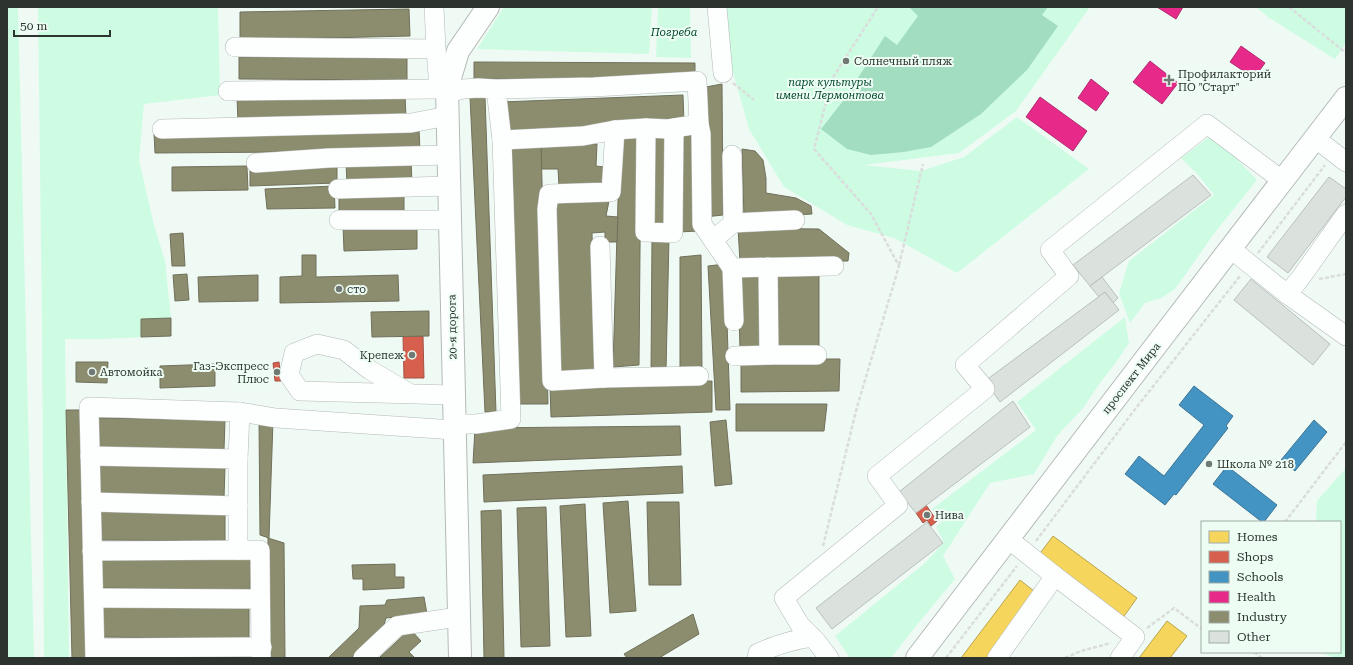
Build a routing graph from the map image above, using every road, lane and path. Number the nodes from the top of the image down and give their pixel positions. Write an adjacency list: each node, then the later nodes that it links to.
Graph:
1 (434, 7): 7 (lane)
2 (488, 7): 11 (main road, 20-я дорога)
3 (717, 7): 9 (lane)
4 (878, 7): 41 (path)
5 (1289, 7): 8 (path)
6 (235, 48): 7 (lane)
7 (436, 49): 11 (lane)
8 (1346, 53)
9 (723, 73): 14 (path)
10 (496, 89): 11 (lane); 16 (lane); 22 (lane)
11 (444, 90): 12 (lane); 15 (main road, 20-я дорога)
12 (228, 91)
13 (1346, 98): 21 (main road, проспект Мира)
14 (754, 100)
15 (448, 116): 19 (lane); 23 (main road, 20-я дорога)
16 (699, 124): 18 (lane); 36 (lane)
17 (646, 128): 18 (lane); 18 (lane); 20 (lane)
18 (674, 128)
19 (162, 129)
20 (615, 130): 22 (lane); 52 (lane)
21 (1315, 138): 25 (lane); 28 (main road, проспект Мира)
22 (502, 140): 56 (lane)
23 (449, 155): 26 (lane); 29 (main road, 20-я дорога)
24 (732, 155): 35 (lane)
25 (1340, 157): 39 (path)
26 (256, 163)
27 (923, 164): 41 (path)
28 (1283, 180): 38 (main road, проспект Мира); 67 (lane)
29 (450, 186): 30 (lane); 33 (main road, 20-я дорога)
30 (338, 190)
31 (1346, 214): 45 (lane)
32 (340, 220): 33 (lane)
33 (449, 220): 54 (main road, 20-я дорога)
34 (795, 220): 35 (lane)
35 (733, 223): 36 (lane)
36 (713, 240): 43 (lane)
37 (600, 246): 52 (lane)
38 (1231, 248): 39 (lane); 63 (main road, проспект Мира)
39 (1250, 264): 45 (lane); 66 (path)
40 (834, 266): 42 (lane)
41 (899, 266): 67 (path)
42 (768, 267): 43 (lane); 48 (lane)
43 (732, 268): 46 (lane)
44 (1346, 274): 45 (path)
45 (1293, 287): 47 (lane)
46 (734, 321)
47 (1346, 336)
48 (769, 355): 49 (lane); 50 (lane)
49 (817, 355)
50 (735, 356)
51 (699, 376): 52 (lane)
52 (604, 378)
53 (409, 393): 53 (lane); 54 (lane)
54 (453, 395): 56 (main road, 20-я дорога)
55 (240, 412): 56 (lane); 58 (lane); 59 (lane)
56 (454, 427): 71 (main road, 20-я дорога)
57 (1346, 442): 62 (path)
58 (90, 456): 59 (lane); 60 (lane)
59 (238, 460): 61 (lane)
60 (91, 502): 61 (lane); 65 (lane)
61 (238, 506): 64 (lane)
62 (1286, 521)
63 (1007, 538): 66 (lane); 75 (main road, проспект Мира)
64 (238, 550): 65 (lane); 70 (lane)
65 (92, 551): 69 (lane)
66 (1026, 553): 68 (lane); 80 (path)
67 (816, 571): 72 (lane)
68 (1055, 576): 81 (lane); 82 (lane)
69 (94, 598): 70 (lane); 74 (lane)
70 (260, 600): 73 (lane)
71 (458, 617): 76 (lane); 77 (main road, 20-я дорога)
72 (812, 636): 78 (lane); 79 (lane)
73 (261, 652): 74 (lane)
74 (95, 653)
75 (923, 656)
76 (363, 658)
77 (460, 658)
78 (756, 658)
79 (829, 658)
80 (946, 658)
81 (997, 658)
82 (1120, 658)

